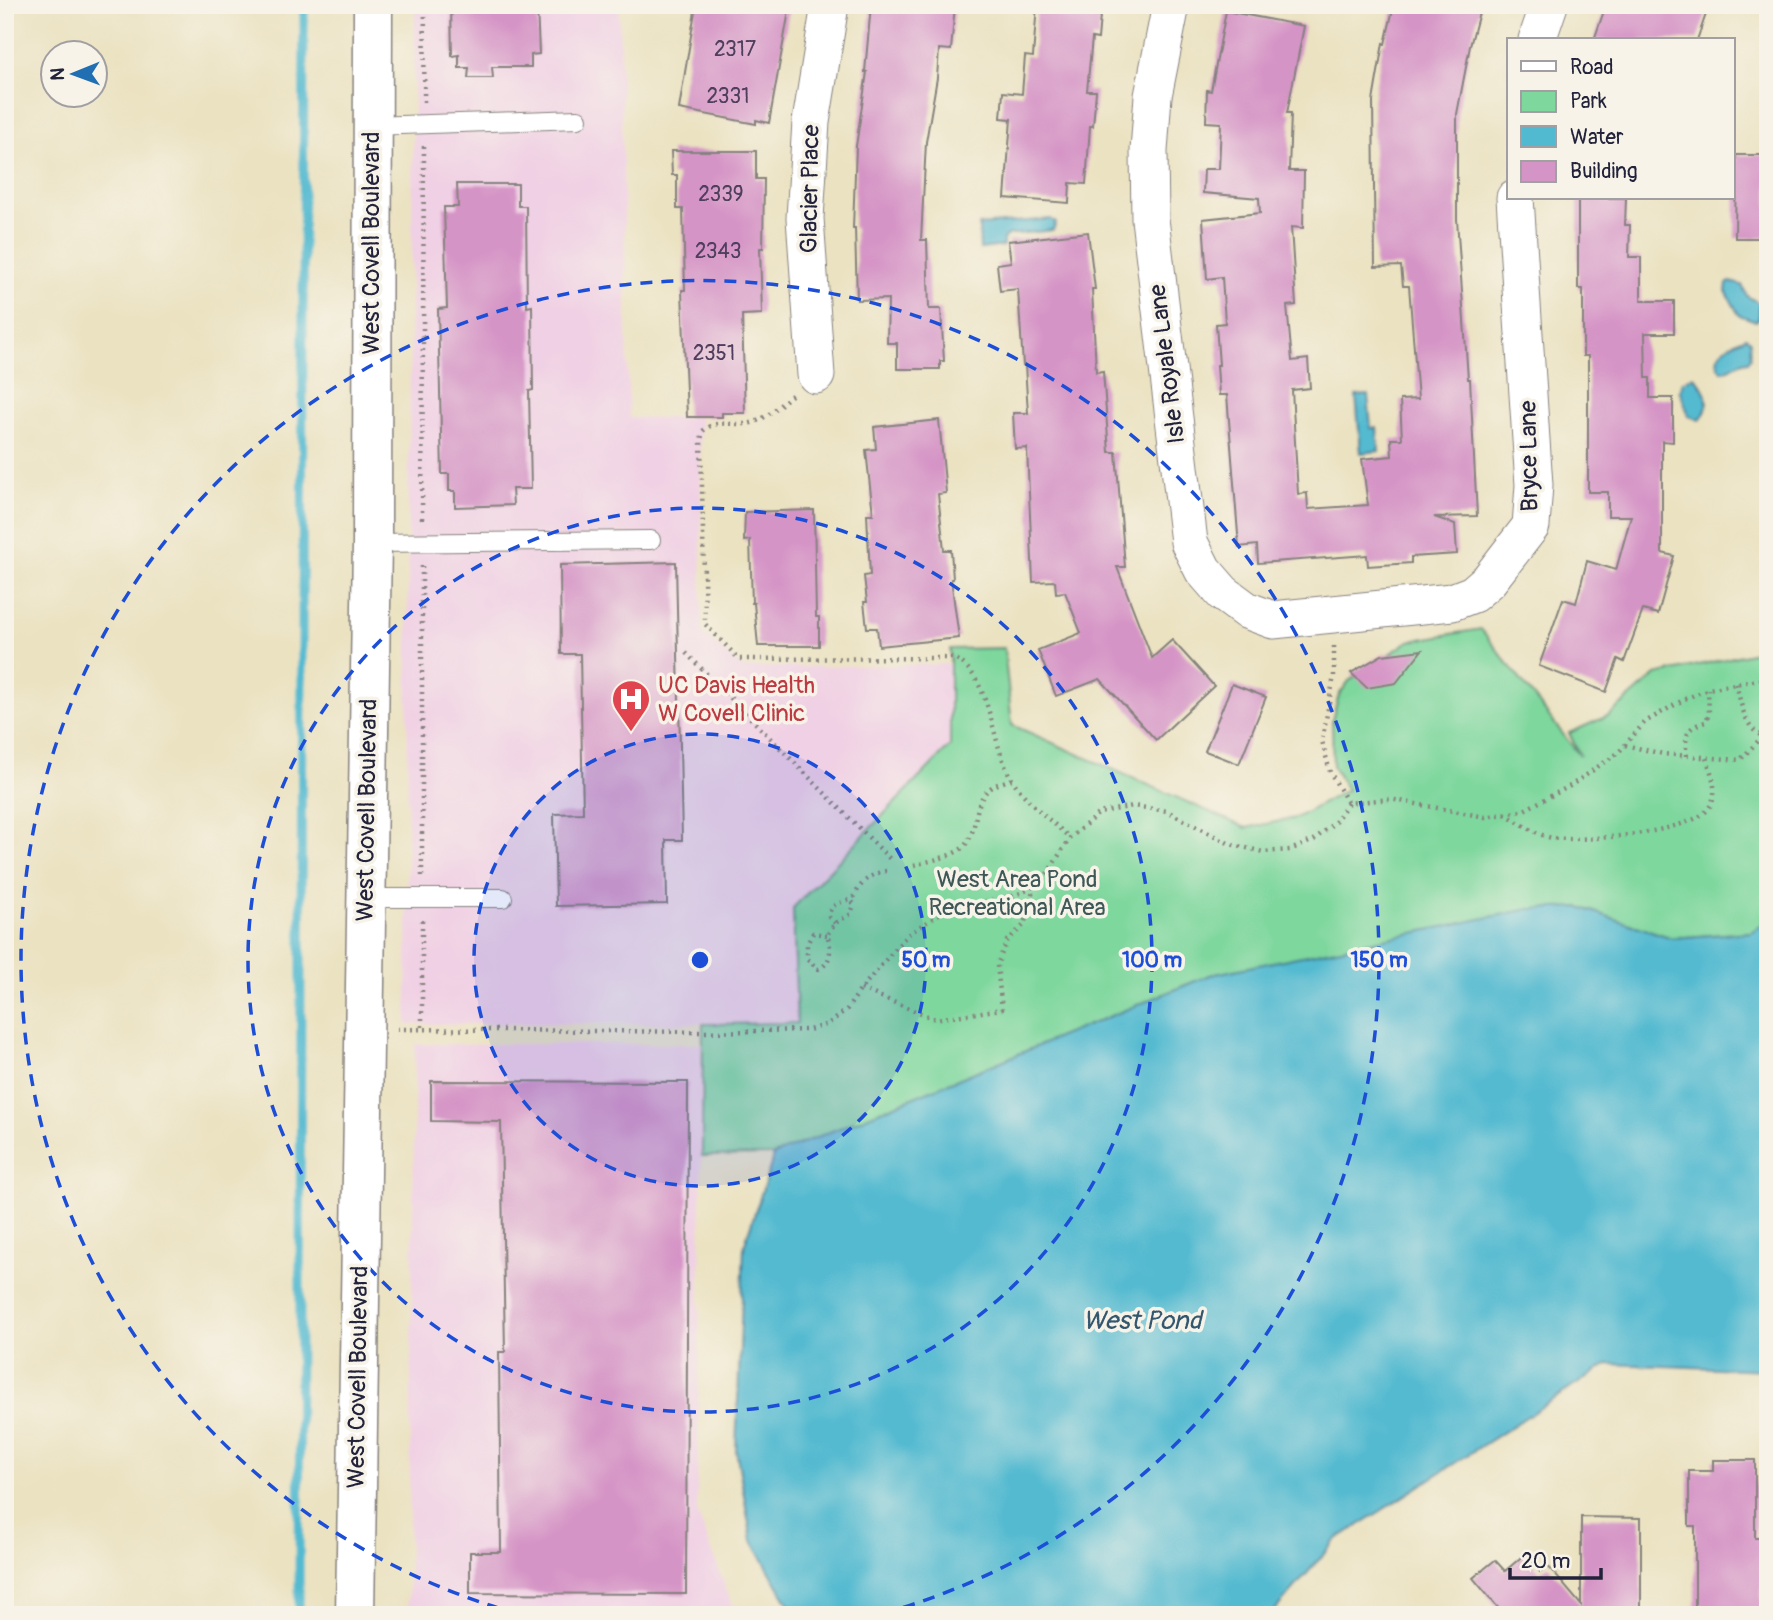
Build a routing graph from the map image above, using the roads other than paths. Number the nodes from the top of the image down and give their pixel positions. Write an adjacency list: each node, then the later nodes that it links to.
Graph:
1 (373, 5): 7 (main road, West Covell Boulevard)
2 (830, 5): 9 (street, Glacier Place)
3 (1171, 5): 12 (street, Isle Royale Lane)
4 (1549, 5): 5 (street)
5 (1538, 38)
6 (578, 119): 7 (lane)
7 (371, 126): 11 (main road, West Covell Boulevard)
8 (1515, 200): 12 (street, Bryce Lane)
9 (816, 375)
10 (651, 540): 11 (lane)
11 (372, 543): 13 (main road, West Covell Boulevard)
12 (1335, 615)
13 (366, 898): 14 (lane); 15 (main road, West Covell Boulevard)
14 (503, 898)
15 (355, 1615)

